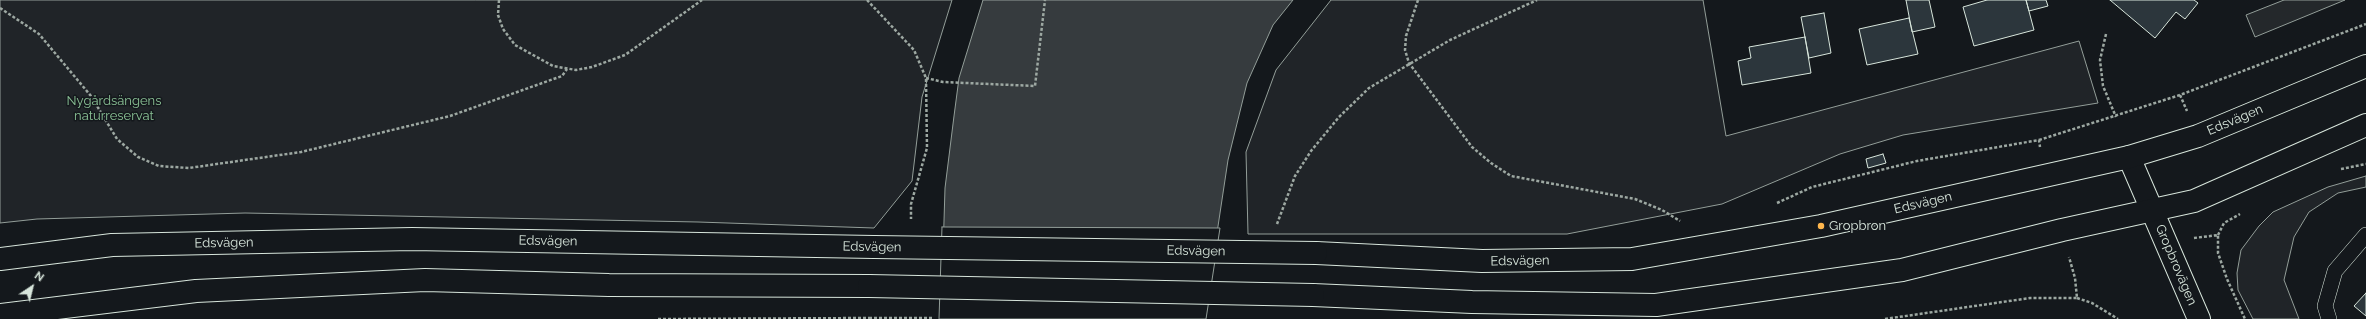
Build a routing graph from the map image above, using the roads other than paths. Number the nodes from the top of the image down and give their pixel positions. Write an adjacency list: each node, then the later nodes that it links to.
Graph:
1 (2366, 66): 3 (main road, Edsvägen)
2 (2366, 125): 4 (main road)
3 (2129, 157): 4 (main road, Gropbrovägen); 6 (main road, Edsvägen, bridge)
4 (2154, 212): 7 (main road, bridge); 8 (main road, Gropbrovägen)
5 (2366, 235): 9 (lane)
6 (0, 259)
7 (0, 315)
8 (2199, 319)
9 (2329, 319)

